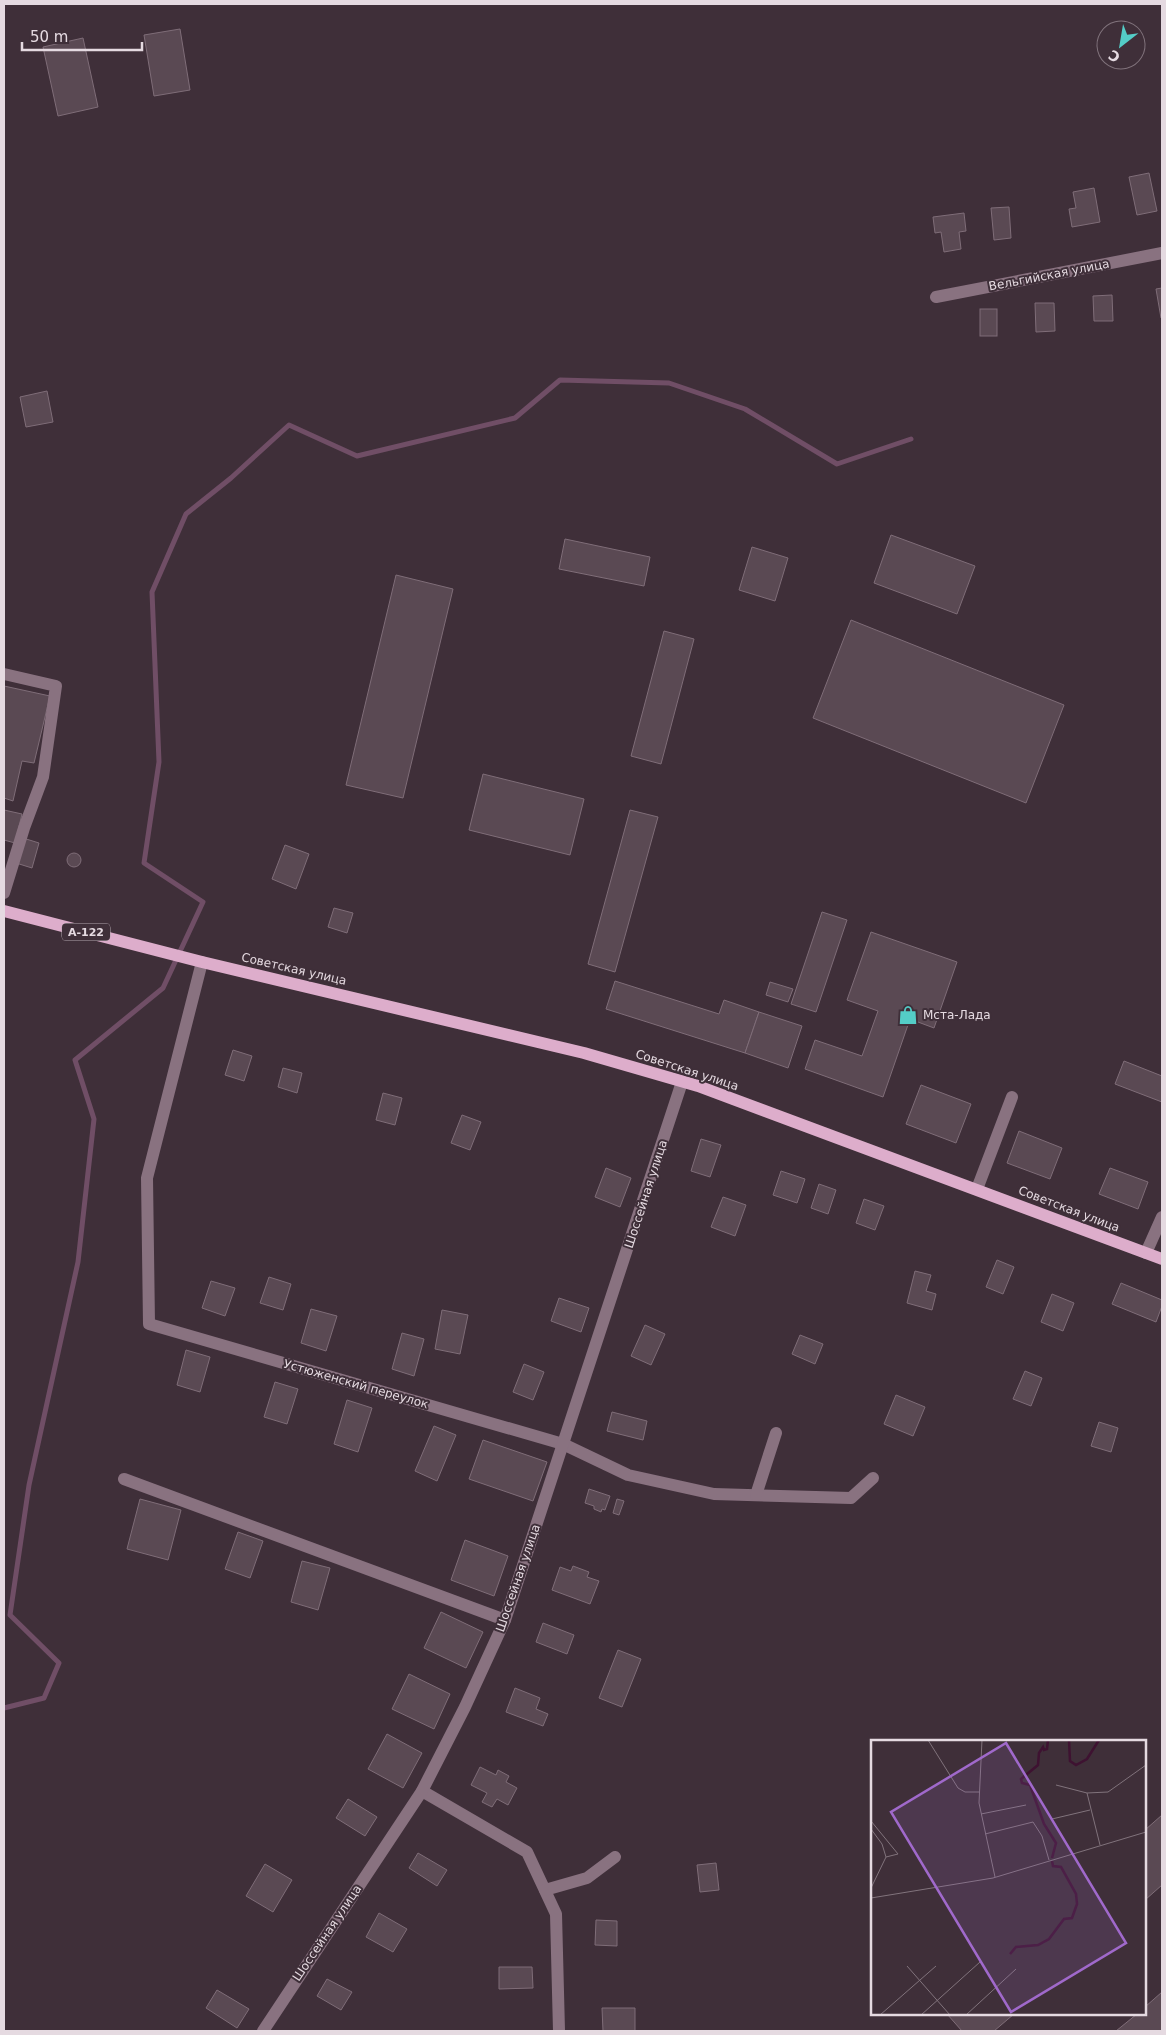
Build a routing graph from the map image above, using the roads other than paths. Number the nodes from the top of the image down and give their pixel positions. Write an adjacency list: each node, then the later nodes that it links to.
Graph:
1 (1162, 253): 2 (street, Вельгийская улица)
2 (936, 297)
3 (4, 674): 4 (street)
4 (4, 893)
5 (4, 911): 6 (main road, Советская улица / А-122)
6 (202, 962): 7 (main road, Советская улица); 14 (street, Устюженский переулок)
7 (682, 1082): 9 (main road, Советская улица); 14 (street, Шоссейная улица)
8 (1012, 1097): 9 (street)
9 (978, 1189): 11 (main road, Советская улица)
10 (1162, 1217): 11 (street)
11 (1146, 1253): 12 (main road, Советская улица)
12 (1162, 1259)
13 (776, 1434): 17 (street)
14 (563, 1444): 17 (street, Устюженский переулок); 18 (street, Шоссейная улица)
15 (124, 1478): 18 (street)
16 (873, 1478): 17 (street, Устюженский переулок)
17 (756, 1495)
18 (505, 1620): 19 (street, Шоссейная улица)
19 (422, 1791): 21 (street); 22 (street, Шоссейная улица)
20 (615, 1857): 21 (street)
21 (545, 1890): 23 (street)
22 (263, 2031)
23 (559, 2031)

